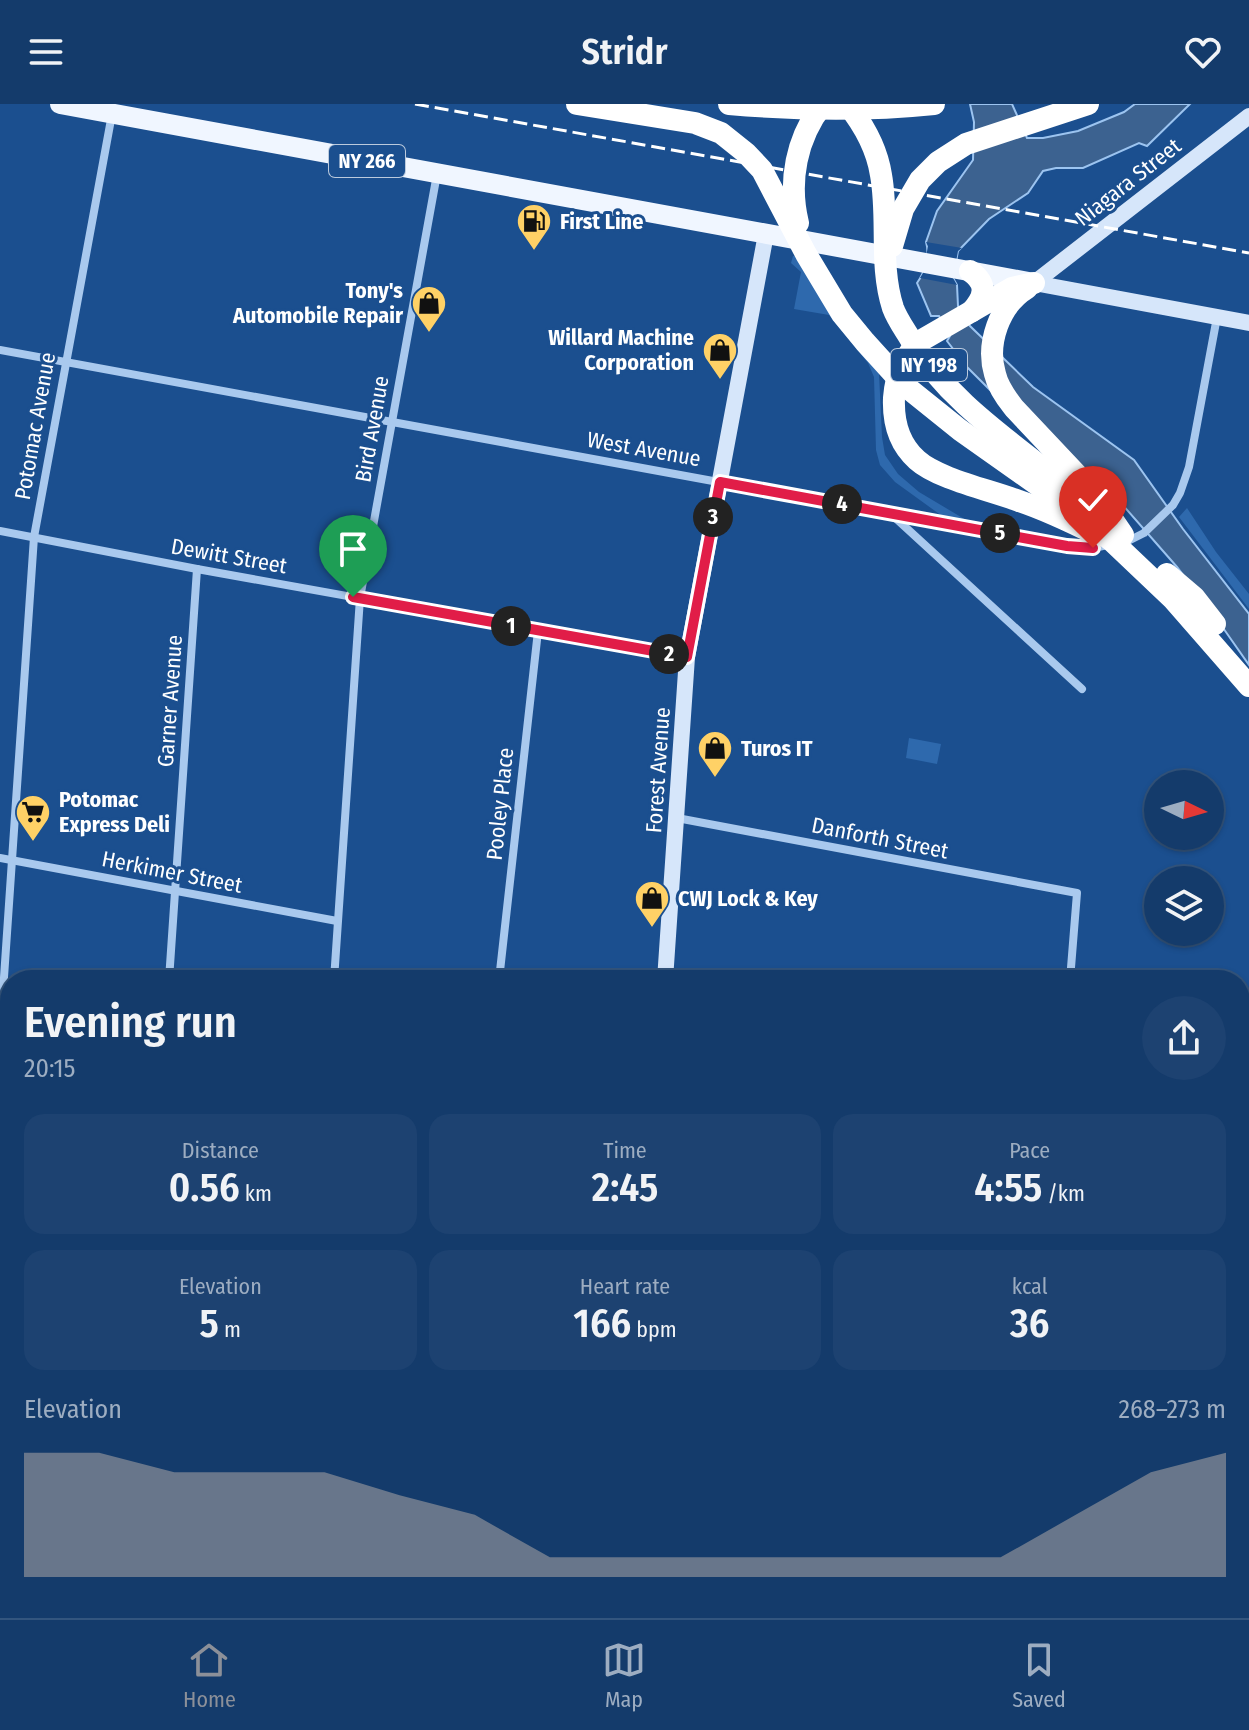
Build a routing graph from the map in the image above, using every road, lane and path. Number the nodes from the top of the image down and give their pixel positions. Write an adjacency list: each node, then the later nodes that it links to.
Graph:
1 (60, 104): 8 (main road, NY 266)
2 (577, 104): 12 (highway, bridge)
3 (729, 104): 6 (highway)
4 (823, 104): 12 (highway, bridge)
5 (847, 104): 14 (highway, bridge)
6 (934, 104)
7 (1088, 104): 14 (highway, bridge)
8 (112, 114): 10 (main road, NY 266); 20 (street, Potomac Avenue)
9 (1249, 116): 15 (street, Niagara Street)
10 (437, 174): 11 (main road, NY 266); 21 (street, Bird Avenue)
11 (766, 234): 13 (main road, NY 266); 22 (street, Forest Avenue)
12 (806, 254): 26 (highway, NY 198, bridge)
13 (963, 270): 15 (main road, NY 266); 16 (highway)
14 (889, 283): 26 (highway, NY 198, bridge)
15 (1034, 283): 16 (highway); 17 (street); 26 (highway)
16 (960, 317): 26 (highway, bridge)
17 (1218, 317): 18 (street); 26 (street, West Avenue)
18 (1249, 323)
19 (0, 350): 20 (street, West Avenue)
20 (65, 361): 21 (street, West Avenue); 25 (street, Potomac Avenue)
21 (392, 421): 22 (street, West Avenue); 28 (street, Bird Avenue)
22 (720, 482): 23 (street, West Avenue); 30 (street, Forest Avenue)
23 (889, 513): 26 (street, West Avenue); 33 (street)
24 (0, 531): 25 (street, Dewitt Street)
25 (34, 537): 27 (street, Dewitt Street); 36 (street, Potomac Avenue)
26 (1127, 537): 31 (highway, NY 198, bridge); 32 (highway, NY 198, bridge)
27 (197, 569): 28 (street, Dewitt Street); 37 (street, Garner Avenue)
28 (360, 598): 29 (street, Dewitt Street); 38 (street, Bird Avenue)
29 (538, 631): 30 (street, Dewitt Street); 42 (street, Pooley Place)
30 (687, 657): 34 (street, Forest Avenue)
31 (1249, 665)
32 (1249, 686)
33 (1082, 689)
34 (677, 818): 43 (street, Forest Avenue); 44 (street, Danforth Street)
35 (0, 858): 36 (street, Herkimer Street)
36 (12, 860): 37 (street, Herkimer Street); 39 (street, Potomac Avenue)
37 (175, 891): 38 (street, Herkimer Street); 40 (street, Garner Avenue)
38 (337, 921): 41 (street, Bird Avenue)
39 (4, 970)
40 (170, 970)
41 (335, 970)
42 (500, 970)
43 (666, 970)
44 (1071, 970)
45 (0, 1022): 46 (street, Potomac Avenue)
46 (0, 1036)

